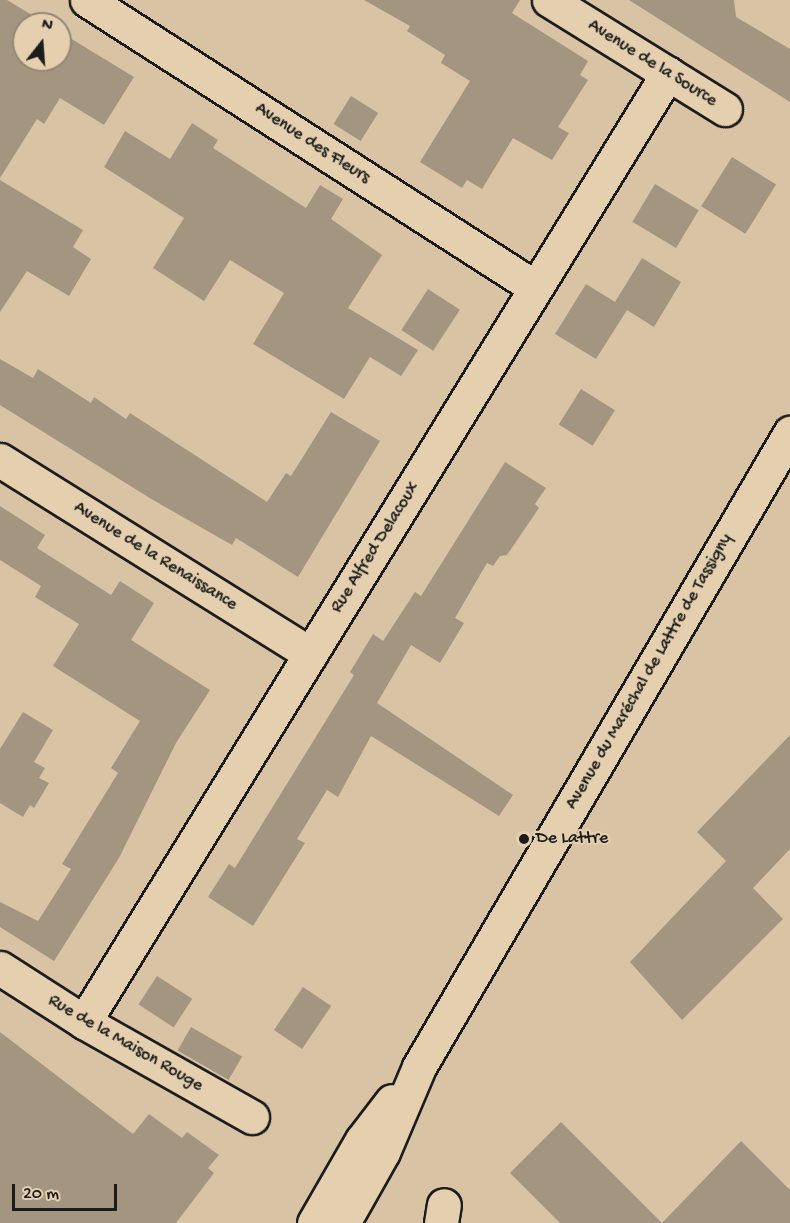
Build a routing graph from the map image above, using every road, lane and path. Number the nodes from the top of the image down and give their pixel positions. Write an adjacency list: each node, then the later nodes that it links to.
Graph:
1 (87, 0): 5 (street, Avenue des Fleurs)
2 (549, 0): 3 (street, Avenue de la Source)
3 (668, 74): 4 (street, Avenue de la Source); 5 (street, Rue Alfred Delacoux)
4 (725, 109)
5 (536, 288): 8 (street, Rue Alfred Delacoux)
6 (790, 433): 11 (street, Avenue du Maréchal de Lattre de Tassigny)
7 (0, 460): 8 (street, Avenue de la Renaissance)
8 (310, 654): 10 (street, Rue Alfred Delacoux)
9 (0, 968): 10 (street, Rue de la Maison Rouge)
10 (84, 1022): 12 (street, Rue de la Maison Rouge)
11 (419, 1067): 13 (street, Avenue du Maréchal de Lattre de Tassigny); 14 (street, Avenue du Maréchal de Lattre de Tassigny)
12 (252, 1117)
13 (314, 1223)
14 (343, 1223)

